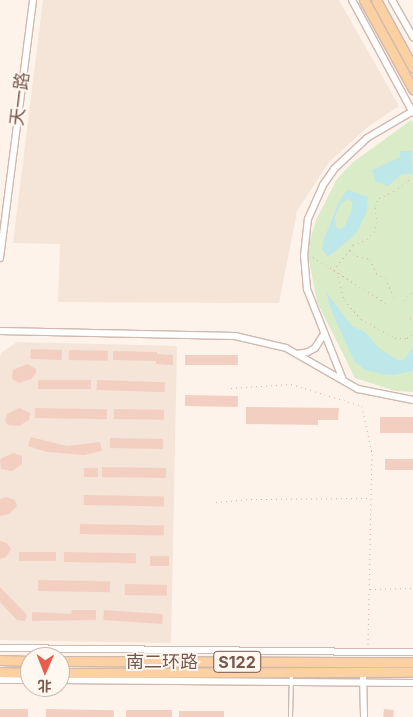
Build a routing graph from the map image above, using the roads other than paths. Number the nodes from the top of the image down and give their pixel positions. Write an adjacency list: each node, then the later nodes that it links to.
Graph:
1 (33, 0): 10 (street, 天一路)
2 (352, 0): 9 (street)
3 (364, 0): 8 (main road)
4 (376, 0): 7 (main road)
5 (392, 0): 6 (street)
6 (413, 37)
7 (413, 68)
8 (413, 89)
9 (413, 112): 12 (street)
10 (0, 258)
11 (0, 331): 13 (street)
12 (324, 334): 13 (street); 14 (street)
13 (296, 354): 14 (street)
14 (343, 381): 15 (street)
15 (413, 400)
16 (0, 648): 17 (street)
17 (413, 652)
18 (0, 660): 19 (main road)
19 (20, 661)
20 (70, 661): 21 (main road, 南二环路 / S122)
21 (232, 662): 23 (main road, 南二环路 / S122); 31 (main road)
22 (413, 662): 25 (main road, 南二环路 / S122)
23 (291, 663): 24 (main road, 南二环路 / S122); 32 (main road)
24 (309, 663): 25 (main road, 南二环路 / S122); 27 (main road)
25 (363, 668): 27 (main road, 南二环路 / S122); 28 (main road, 南二环路 / S122); 36 (street)
26 (0, 672): 29 (main road)
27 (309, 672): 32 (main road, 南二环路 / S122)
28 (413, 672)
29 (20, 673)
30 (70, 673): 31 (main road, 南二环路 / S122)
31 (232, 673): 32 (main road, 南二环路 / S122)
32 (291, 677): 35 (street); 36 (street); 38 (lane)
33 (0, 680): 34 (street)
34 (20, 680)
35 (70, 680)
36 (364, 682): 37 (street); 39 (street)
37 (413, 682)
38 (290, 717)
39 (364, 717)

